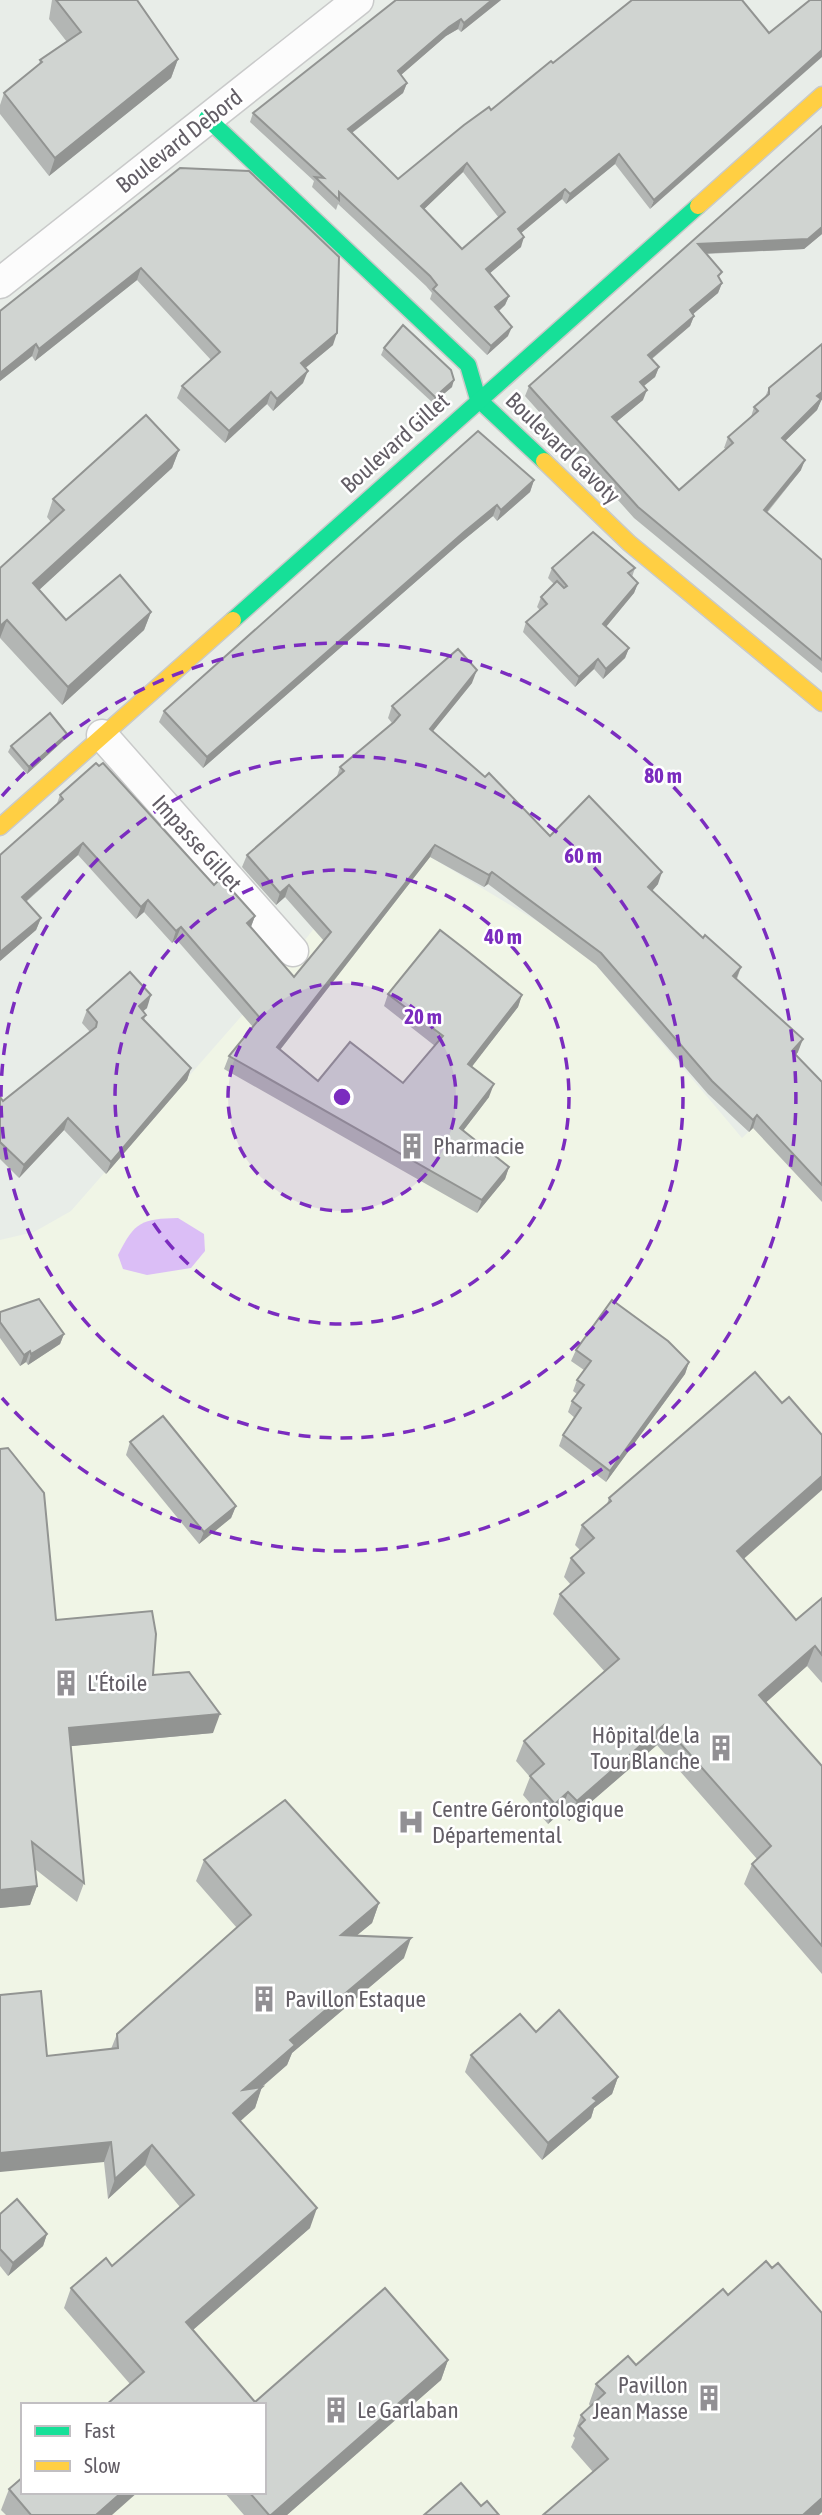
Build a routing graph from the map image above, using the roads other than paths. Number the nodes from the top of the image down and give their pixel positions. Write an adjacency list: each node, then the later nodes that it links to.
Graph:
1 (358, 0): 3 (street, Boulevard Debord)
2 (822, 95): 5 (street, Boulevard Gillet)
3 (207, 118): 4 (street, Boulevard Debord); 5 (street, Boulevard Gavoty)
4 (0, 283)
5 (478, 399): 6 (street, Boulevard Gavoty); 7 (street, Boulevard Gillet)
6 (822, 703)
7 (102, 735): 8 (street, Boulevard Gillet); 9 (street, Impasse Gillet)
8 (0, 827)
9 (293, 951)

